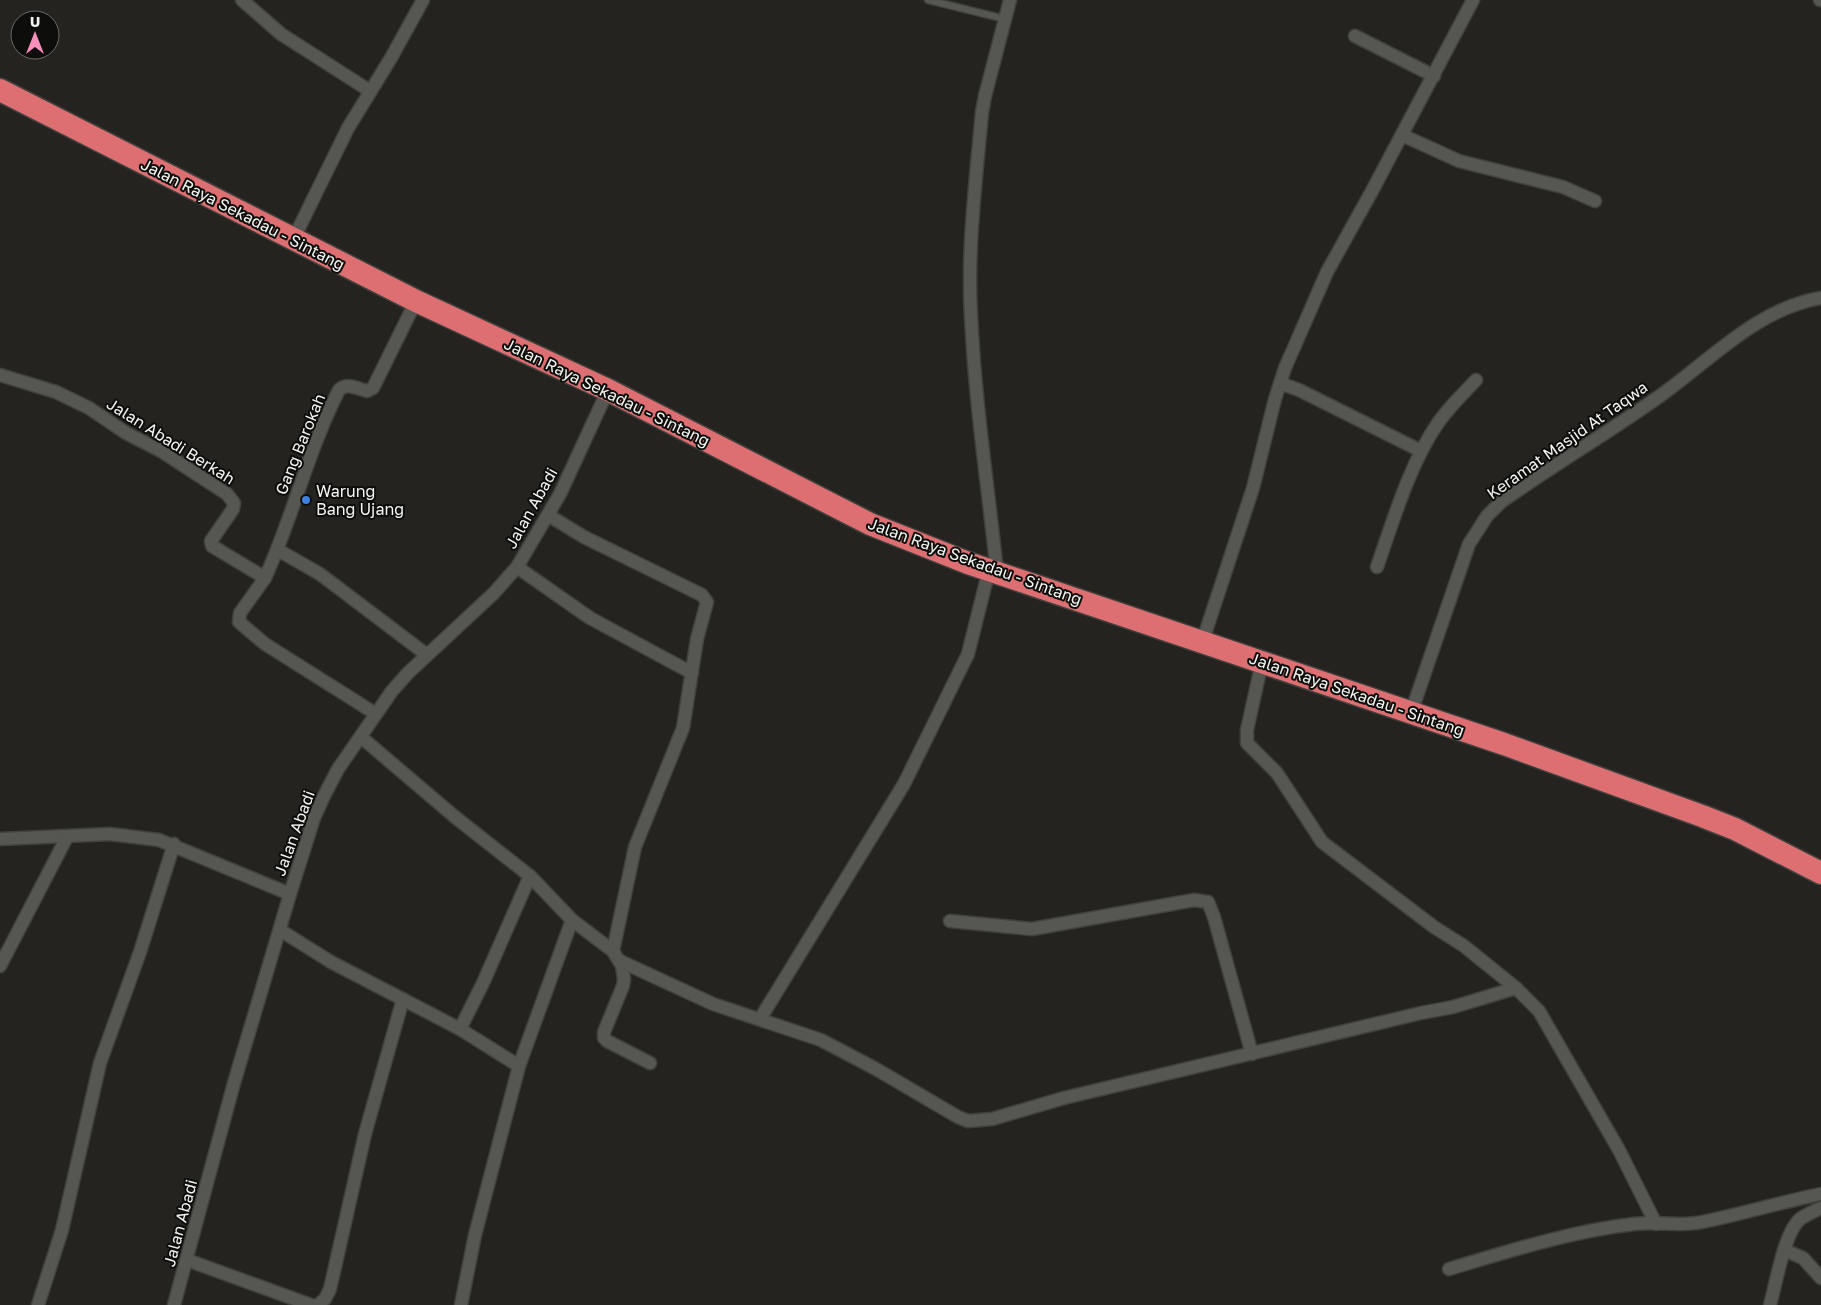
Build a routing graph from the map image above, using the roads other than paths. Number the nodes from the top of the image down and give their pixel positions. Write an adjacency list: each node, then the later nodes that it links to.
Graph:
1 (242, 0): 10 (street)
2 (423, 0): 10 (street)
3 (928, 0): 6 (lane)
4 (1010, 0): 6 (street)
5 (1473, 0): 8 (street)
6 (1005, 19): 25 (street)
7 (1355, 36): 8 (street)
8 (1434, 76): 11 (street)
9 (0, 90): 13 (highway, Jalan Raya Sekadau - Sintang)
10 (370, 91): 13 (street)
11 (1402, 135): 12 (street); 18 (street)
12 (1595, 201)
13 (293, 240): 15 (highway, Jalan Raya Sekadau - Sintang)
14 (1821, 298): 31 (street, Keramat Masjid At Taqwa)
15 (416, 301): 19 (highway, Jalan Raya Sekadau - Sintang); 22 (street, Gang Barokah)
16 (0, 375): 26 (street, Jalan Abadi Berkah)
17 (1476, 380): 20 (street)
18 (1280, 383): 20 (street); 27 (street)
19 (608, 390): 21 (street, Jalan Abadi); 25 (highway, Jalan Raya Sekadau - Sintang)
20 (1421, 451): 24 (street)
21 (548, 515): 23 (street, Jalan Abadi); 30 (street)
22 (278, 550): 26 (street, Gang Barokah); 28 (street)
23 (517, 567): 28 (street, Jalan Abadi); 30 (street)
24 (1377, 567)
25 (993, 571): 27 (highway, Jalan Raya Sekadau - Sintang); 47 (street)
26 (265, 578): 32 (street)
27 (1202, 643): 29 (highway, Jalan Raya Sekadau - Sintang)
28 (427, 655): 32 (street, Jalan Abadi)
29 (1262, 662): 31 (highway, Jalan Raya Sekadau - Sintang); 45 (street)
30 (692, 673): 43 (street)
31 (1411, 713): 37 (highway, Jalan Raya Sekadau - Sintang)
32 (376, 714): 33 (street, Jalan Abadi)
33 (361, 737): 38 (street); 39 (street, Jalan Abadi)
34 (67, 837): 35 (street); 36 (street); 44 (street)
35 (0, 838)
36 (174, 844): 39 (street); 59 (street)
37 (1821, 873)
38 (530, 876): 40 (street); 48 (street)
39 (290, 894): 42 (street, Jalan Abadi)
40 (572, 920): 43 (street); 51 (street)
41 (950, 921): 49 (street)
42 (280, 930): 46 (street); 56 (street, Jalan Abadi)
43 (616, 956): 47 (street); 50 (street)
44 (0, 966)
45 (1516, 988): 49 (street); 54 (street)
46 (403, 999): 48 (street); 62 (street)
47 (760, 1019): 49 (street)
48 (460, 1029): 51 (street)
49 (1252, 1054)
50 (650, 1062)
51 (519, 1066): 63 (street)
52 (1821, 1194): 54 (street)
53 (1821, 1208): 55 (street)
54 (1656, 1224): 57 (street)
55 (1784, 1250): 58 (street); 64 (street)
56 (187, 1260): 60 (street, Jalan Abadi); 61 (street)
57 (1449, 1269)
58 (1821, 1278)
59 (38, 1305)
60 (174, 1305)
61 (311, 1305)
62 (318, 1305)
63 (461, 1305)
64 (1770, 1305)

